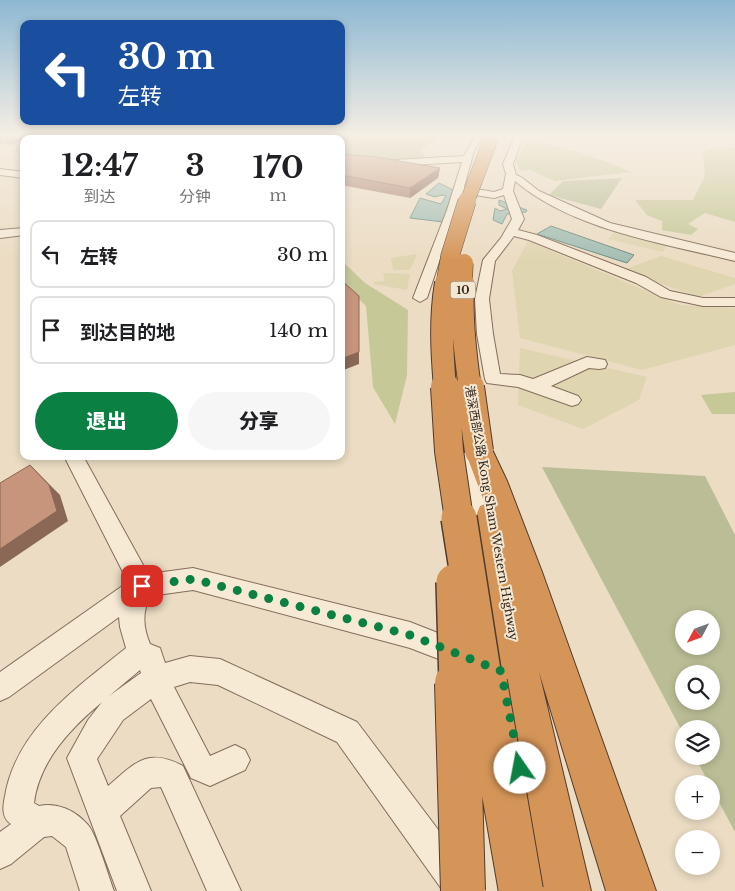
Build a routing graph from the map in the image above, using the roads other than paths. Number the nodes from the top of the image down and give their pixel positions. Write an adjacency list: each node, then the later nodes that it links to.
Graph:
1 (467, 178): 6 (street)
2 (476, 178): 17 (highway, 港深西部公路 Kong Sham Western Highway / 10, bridge)
3 (488, 178): 17 (highway, 港深西部公路 Kong Sham Western Highway / 10, bridge)
4 (511, 178): 7 (street)
5 (515, 178): 11 (street)
6 (466, 191): 7 (street); 12 (street); 20 (street)
7 (508, 191): 9 (street)
8 (20, 232): 10 (lane)
9 (512, 232): 13 (lane); 15 (street)
10 (0, 234)
11 (735, 257)
12 (420, 298)
13 (735, 302)
14 (599, 364): 15 (street)
15 (535, 385): 16 (street)
16 (572, 400)
17 (464, 451): 31 (highway, bridge); 32 (highway, 港深西部公路 Kong Sham Western Highway / 10, bridge); 34 (highway, 港深西部公路 Kong Sham Western Highway / 10); 35 (highway)
18 (75, 460): 19 (street)
19 (142, 586): 21 (street); 23 (street); 33 (street)
20 (495, 632)
21 (141, 653): 22 (street); 26 (street)
22 (155, 679): 24 (street); 25 (street); 31 (street)
23 (0, 688)
24 (235, 760)
25 (102, 811): 29 (street); 30 (street)
26 (36, 823): 27 (street); 28 (street)
27 (0, 853)
28 (97, 891)
29 (134, 891)
30 (224, 891)
31 (463, 891)
32 (521, 891)
33 (544, 891)
34 (566, 891)
35 (630, 891)

